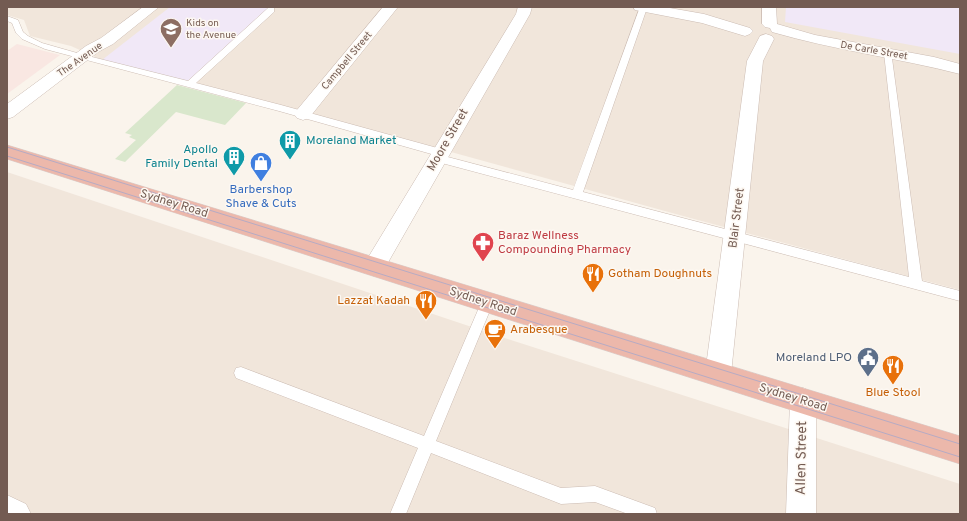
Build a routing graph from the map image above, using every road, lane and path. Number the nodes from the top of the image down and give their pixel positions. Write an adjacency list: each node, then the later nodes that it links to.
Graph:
1 (152, 7): 11 (street, The Avenue)
2 (391, 7): 18 (street, Campbell Street)
3 (642, 7): 8 (street); 21 (lane)
4 (769, 7): 9 (street, Blair Street)
5 (526, 9): 20 (street, Moore Street)
6 (271, 10): 16 (lane)
7 (7, 18): 11 (lane)
8 (749, 25): 9 (street, De Carle Street); 12 (street, Blair Street)
9 (772, 32): 10 (street, De Carle Street); 12 (street, Blair Street)
10 (888, 53): 13 (street, De Carle Street); 24 (lane)
11 (81, 57): 16 (lane); 17 (street, The Avenue)
12 (755, 61): 22 (street, Blair Street)
13 (934, 62): 14 (street, De Carle Street); 15 (street, De Carle Street)
14 (960, 64)
15 (960, 69)
16 (189, 85): 18 (lane)
17 (7, 113)
18 (303, 114): 20 (lane)
19 (7, 152): 23 (highway, Sydney Road)
20 (439, 156): 21 (lane); 23 (street, Moore Street)
21 (577, 195): 22 (lane)
22 (735, 237): 24 (lane); 28 (street, Blair Street)
23 (374, 267): 26 (highway, Sydney Road)
24 (916, 284): 25 (lane)
25 (960, 296)
26 (487, 303): 28 (highway, Sydney Road); 30 (lane)
27 (241, 374): 30 (lane)
28 (718, 374): 29 (highway, Sydney Road)
29 (803, 401): 31 (highway, Sydney Road); 36 (street, Allen Street)
30 (426, 445): 34 (lane); 35 (lane)
31 (960, 450)
32 (7, 510): 33 (street)
33 (16, 514)
34 (398, 514)
35 (649, 514)
36 (800, 514)

